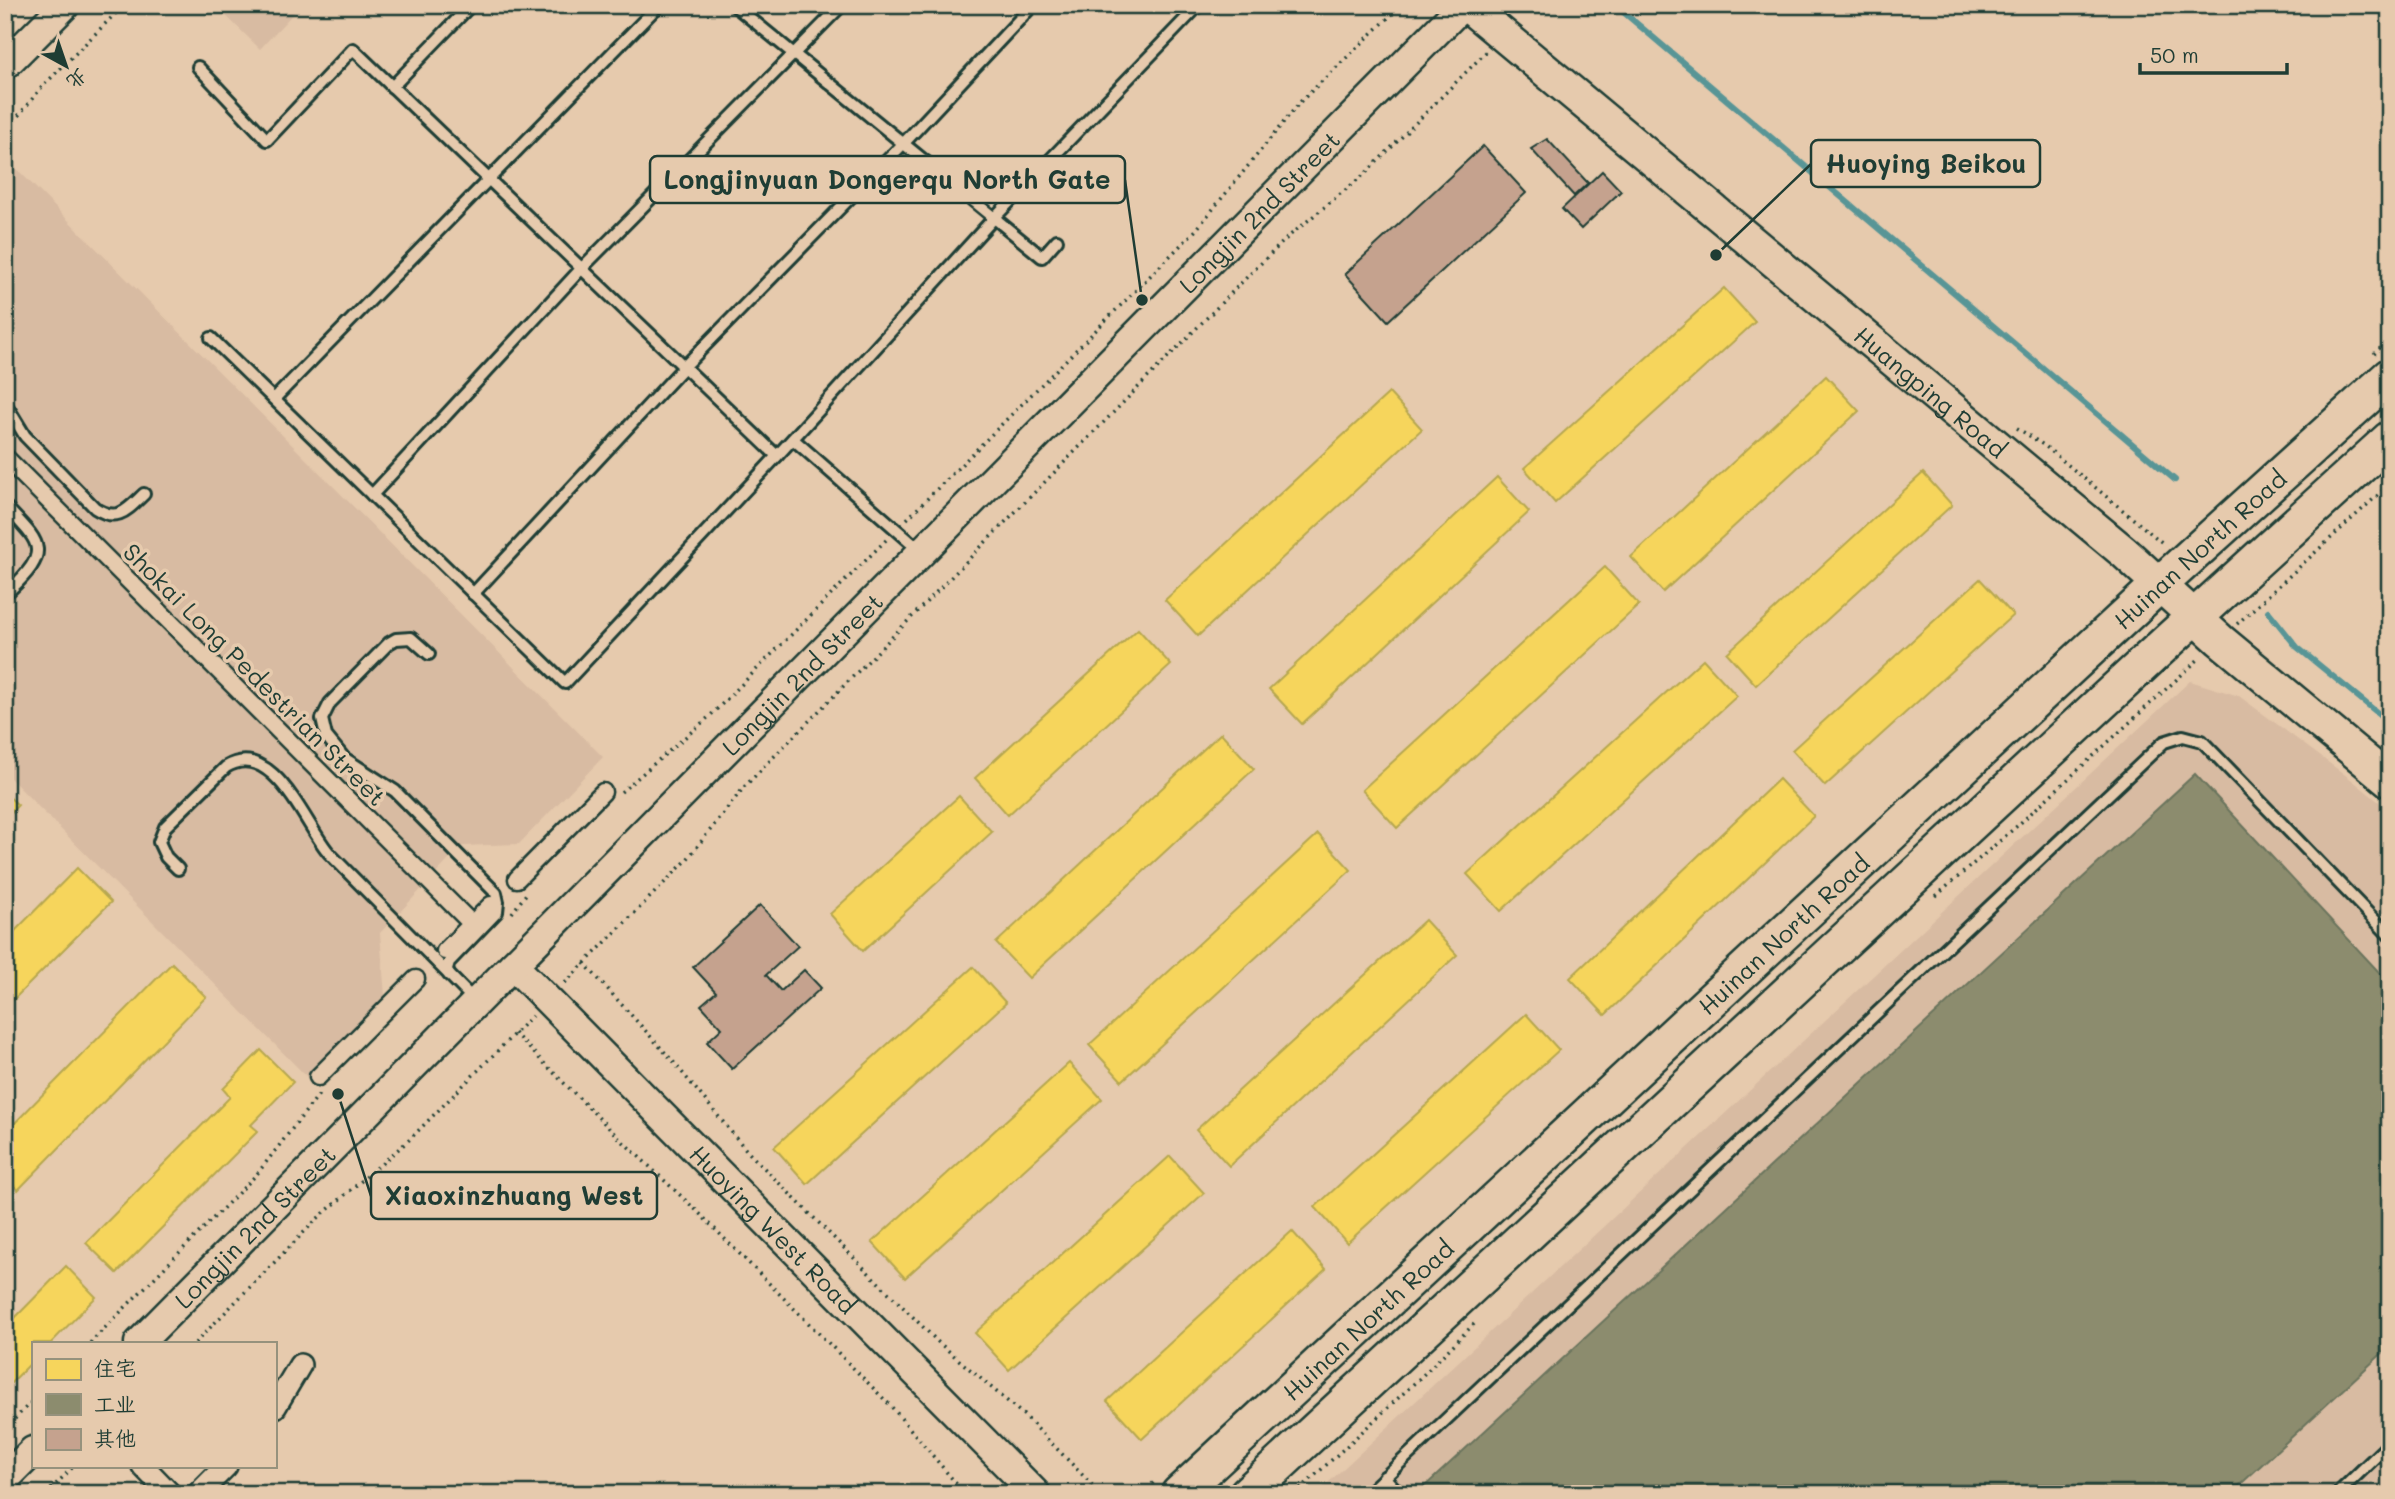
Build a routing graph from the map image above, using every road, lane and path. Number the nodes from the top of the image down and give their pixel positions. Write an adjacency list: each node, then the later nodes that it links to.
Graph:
1 (65, 5): 12 (street)
2 (124, 5): 16 (path)
3 (471, 5): 15 (lane)
4 (659, 5): 18 (lane)
5 (734, 5): 11 (lane)
6 (842, 5): 11 (lane)
7 (1033, 5): 17 (lane)
8 (1199, 5): 19 (lane)
9 (1402, 5): 35 (path)
10 (1465, 5): 36 (street, Longjin 2nd Street); 37 (main road, Huangping Road)
11 (792, 54): 17 (lane); 21 (lane)
12 (5, 65)
13 (198, 67): 15 (lane)
14 (1466, 74): 81 (path)
15 (393, 87): 18 (lane)
16 (5, 132)
17 (902, 145): 19 (lane); 23 (lane)
18 (488, 178): 21 (lane); 25 (lane)
19 (994, 218): 20 (lane); 27 (lane)
20 (1057, 240)
21 (581, 269): 23 (lane); 33 (lane)
22 (211, 338): 25 (lane)
23 (684, 367): 29 (lane); 39 (lane)
24 (2390, 376): 37 (main road, Huinan North Road)
25 (274, 399): 33 (lane)
26 (5, 403): 32 (lane)
27 (793, 439): 29 (lane); 35 (lane)
28 (2390, 439): 41 (main road, Huinan North Road)
29 (777, 456): 39 (lane)
30 (5, 457): 51 (street, Shokai Long Pedestrian Street)
31 (2390, 484): 40 (path)
32 (144, 494)
33 (372, 495): 39 (lane)
34 (5, 506): 38 (lane)
35 (897, 530): 36 (lane); 45 (path)
36 (922, 552): 54 (street, Longjin 2nd Street)
37 (2160, 584): 41 (main road, Huangping Road); 82 (main road, Huinan North Road)
38 (10, 590)
39 (473, 594)
40 (2256, 606)
41 (2194, 617): 44 (main road, Huangping Road); 83 (main road, Huinan North Road)
42 (429, 654): 55 (lane)
43 (2184, 672): 48 (path)
44 (2390, 781)
45 (611, 793): 47 (street)
46 (177, 869): 55 (lane)
47 (527, 877): 50 (path)
48 (1931, 900)
49 (491, 905): 51 (street)
50 (506, 919)
51 (472, 924): 53 (street)
52 (2390, 936): 74 (lane)
53 (445, 951)
54 (513, 965): 57 (street, Longjin 2nd Street); 80 (street, Huoying West Road)
55 (449, 975): 57 (lane)
56 (416, 979): 60 (street)
57 (476, 1002): 63 (street, Longjin 2nd Street)
58 (514, 1033): 79 (path)
59 (503, 1045): 64 (path)
60 (320, 1084): 62 (path)
61 (1483, 1315): 84 (path)
62 (91, 1342)
63 (140, 1342)
64 (196, 1342)
65 (300, 1365): 67 (street)
66 (32, 1401): 68 (path)
67 (276, 1405)
68 (5, 1429)
69 (2390, 1443): 87 (lane)
70 (32, 1452): 75 (street)
71 (72, 1468): 76 (path)
72 (145, 1468): 77 (street)
73 (224, 1468): 78 (street)
74 (1384, 1477): 85 (lane); 86 (lane)
75 (5, 1479)
76 (47, 1494)
77 (170, 1494)
78 (198, 1494)
79 (965, 1494)
80 (1035, 1494)
81 (1101, 1494)
82 (1180, 1494)
83 (1247, 1494)
84 (1295, 1494)
85 (1367, 1494)
86 (1399, 1494)
87 (2337, 1494)

